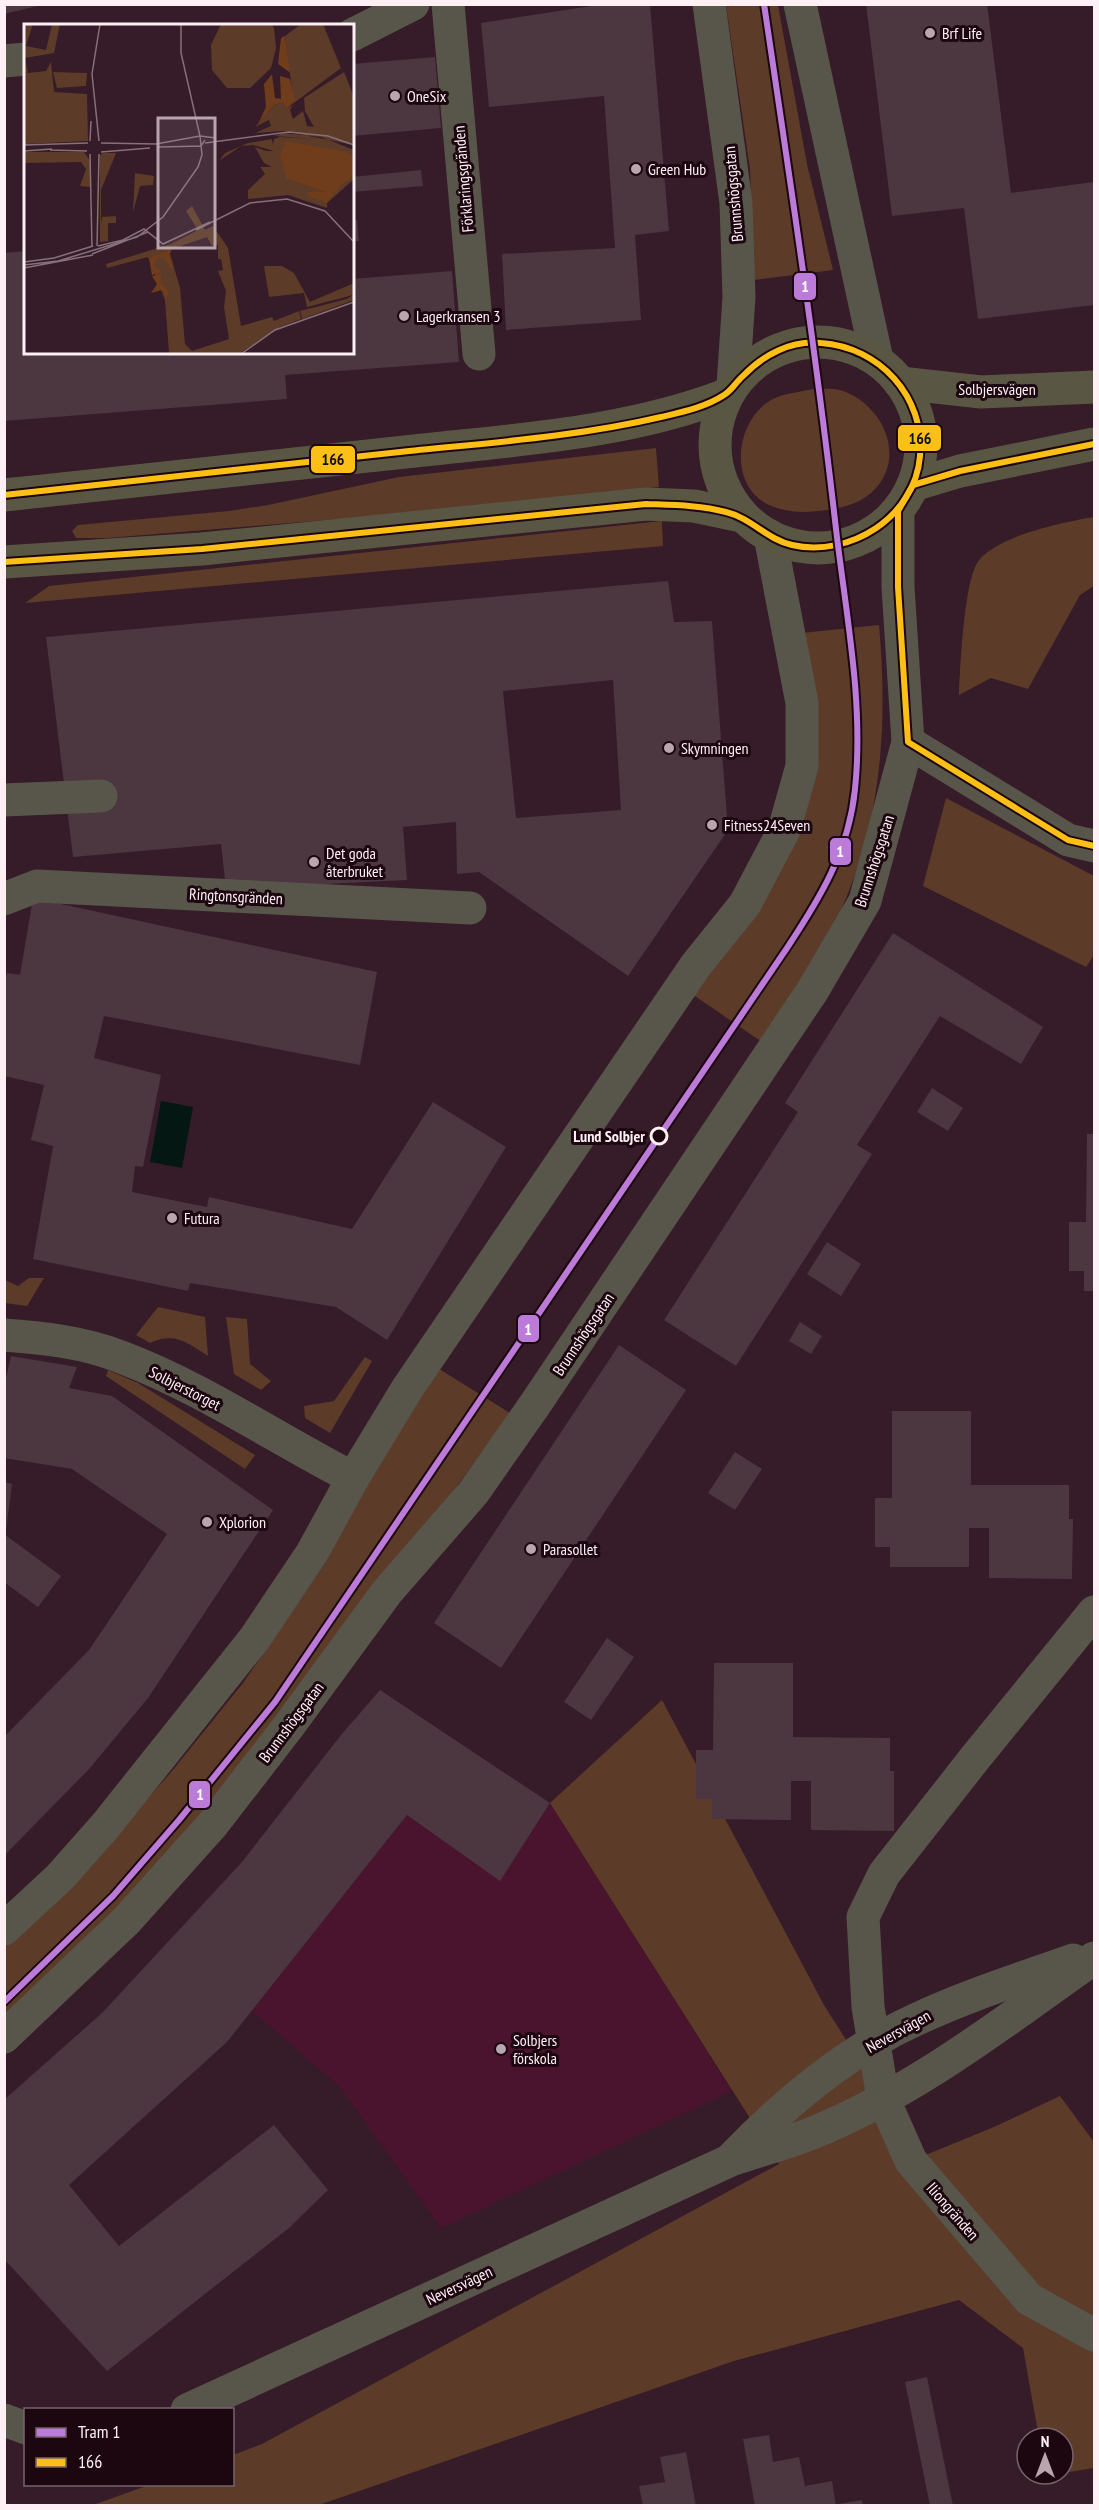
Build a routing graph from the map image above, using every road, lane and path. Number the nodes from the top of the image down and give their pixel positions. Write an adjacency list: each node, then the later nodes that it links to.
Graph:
1 (413, 4): 5 (street)
2 (448, 4): 8 (street, Förklaringsgränden)
3 (709, 4): 12 (street, Brunnshögsgatan)
4 (800, 4): 9 (street)
5 (354, 34)
6 (24, 59): 7 (street)
7 (4, 61)
8 (479, 354)
9 (877, 360): 10 (main road); 12 (main road)
10 (900, 383): 11 (main road, Solbjersvägen); 15 (main road)
11 (1095, 387)
12 (729, 390): 14 (main road); 16 (main road)
13 (1095, 444): 15 (main road)
14 (4, 495)
15 (905, 498): 17 (main road); 19 (street, Brunnshögsgatan)
16 (742, 516): 17 (main road); 18 (main road)
17 (770, 536): 26 (street)
18 (4, 562)
19 (908, 742): 22 (street); 31 (street, Brunnshögsgatan)
20 (101, 796): 21 (street)
21 (4, 800)
22 (1095, 846)
23 (4, 899): 24 (street, Ringtonsgränden)
24 (470, 908)
25 (4, 1335): 26 (street, Solbjerstorget)
26 (353, 1478): 28 (street)
27 (1095, 1612): 32 (street, Iliongränden)
28 (4, 1929)
29 (1095, 1952): 32 (street, Neversvägen)
30 (1095, 1958): 33 (street, Neversvägen)
31 (4, 2037)
32 (873, 2043): 33 (street, Iliongränden); 34 (street, Neversvägen)
33 (883, 2098): 34 (street, Neversvägen); 35 (street, Iliongränden)
34 (731, 2160): 36 (street, Neversvägen)
35 (1095, 2335)
36 (189, 2408)
37 (4, 2420): 38 (street)
38 (24, 2427)

